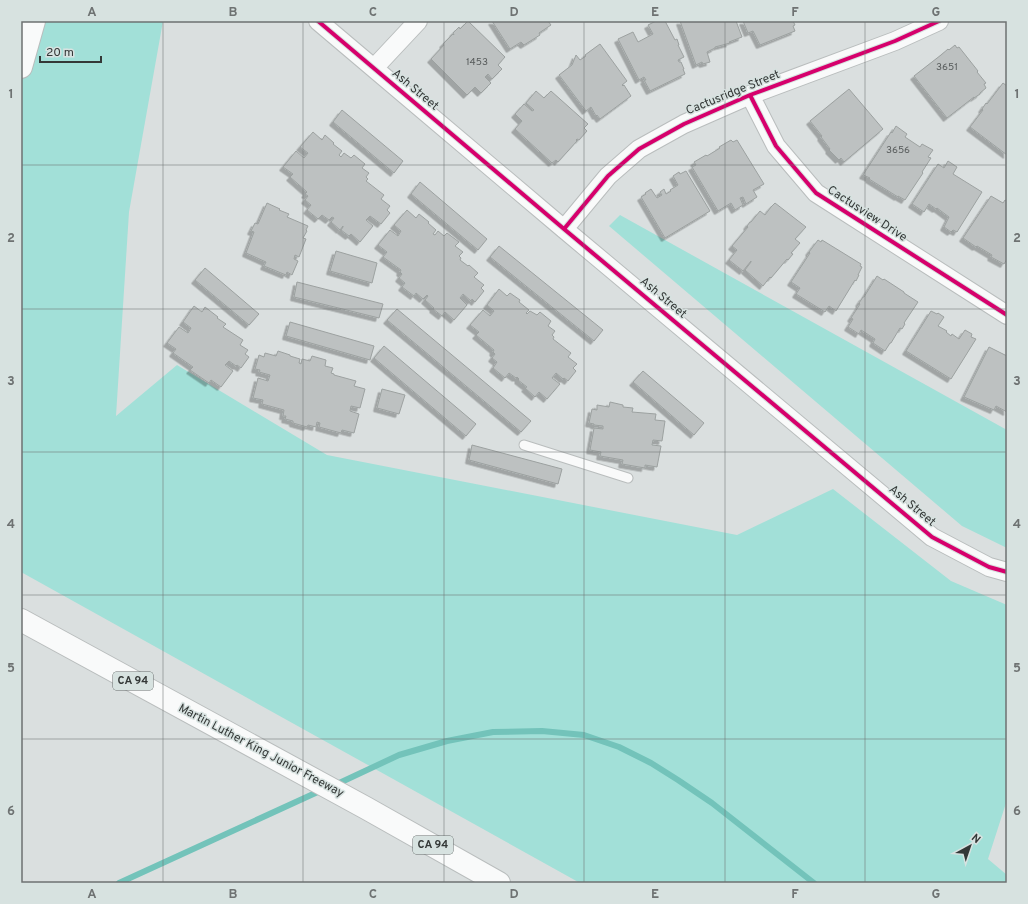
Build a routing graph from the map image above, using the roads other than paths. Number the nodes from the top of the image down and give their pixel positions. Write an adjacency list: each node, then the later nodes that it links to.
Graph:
1 (34, 21): 5 (highway)
2 (318, 21): 6 (street, Ash Street)
3 (418, 21): 6 (street)
4 (938, 21): 7 (street, Cactusridge Street)
5 (21, 67)
6 (374, 68): 8 (street, Ash Street)
7 (750, 95): 8 (street, Cactusridge Street); 9 (street, Cactusview Drive)
8 (564, 229): 12 (street, Ash Street)
9 (1007, 315)
10 (524, 445): 11 (lane)
11 (628, 478)
12 (1007, 572)
13 (21, 620): 14 (highway, Martin Luther King Junior Freeway / CA 94)
14 (496, 881)

